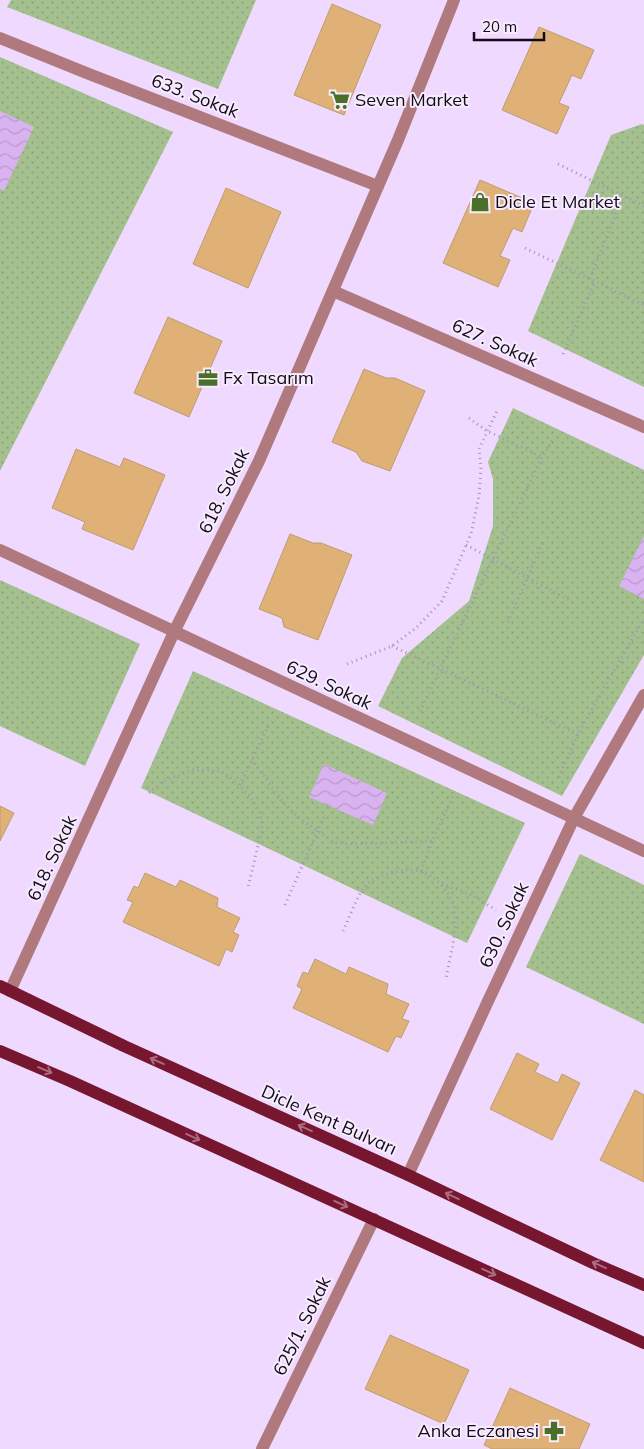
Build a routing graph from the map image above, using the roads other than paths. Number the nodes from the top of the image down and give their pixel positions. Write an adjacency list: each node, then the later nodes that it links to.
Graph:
1 (454, 0): 3 (street, 618. Sokak)
2 (0, 38): 3 (street, 633. Sokak)
3 (378, 186): 4 (street, 618. Sokak)
4 (332, 291): 5 (street, 627. Sokak); 7 (street, 618. Sokak)
5 (644, 427)
6 (0, 550): 7 (street, 629. Sokak)
7 (174, 632): 9 (street, 629. Sokak); 11 (street, 618. Sokak)
8 (644, 695): 9 (street, 630. Sokak)
9 (574, 818): 10 (street, 629. Sokak); 13 (street, 630. Sokak)
10 (644, 851)
11 (5, 988): 13 (main road, Dicle Kent Bulvarı, one-way to 11)
12 (0, 1052): 14 (main road, one-way to 14)
13 (408, 1176): 15 (main road, Dicle Kent Bulvarı, one-way to 13)
14 (374, 1219): 16 (main road, one-way to 16); 17 (street, 625/1. Sokak)
15 (644, 1285)
16 (644, 1343)
17 (262, 1449)

